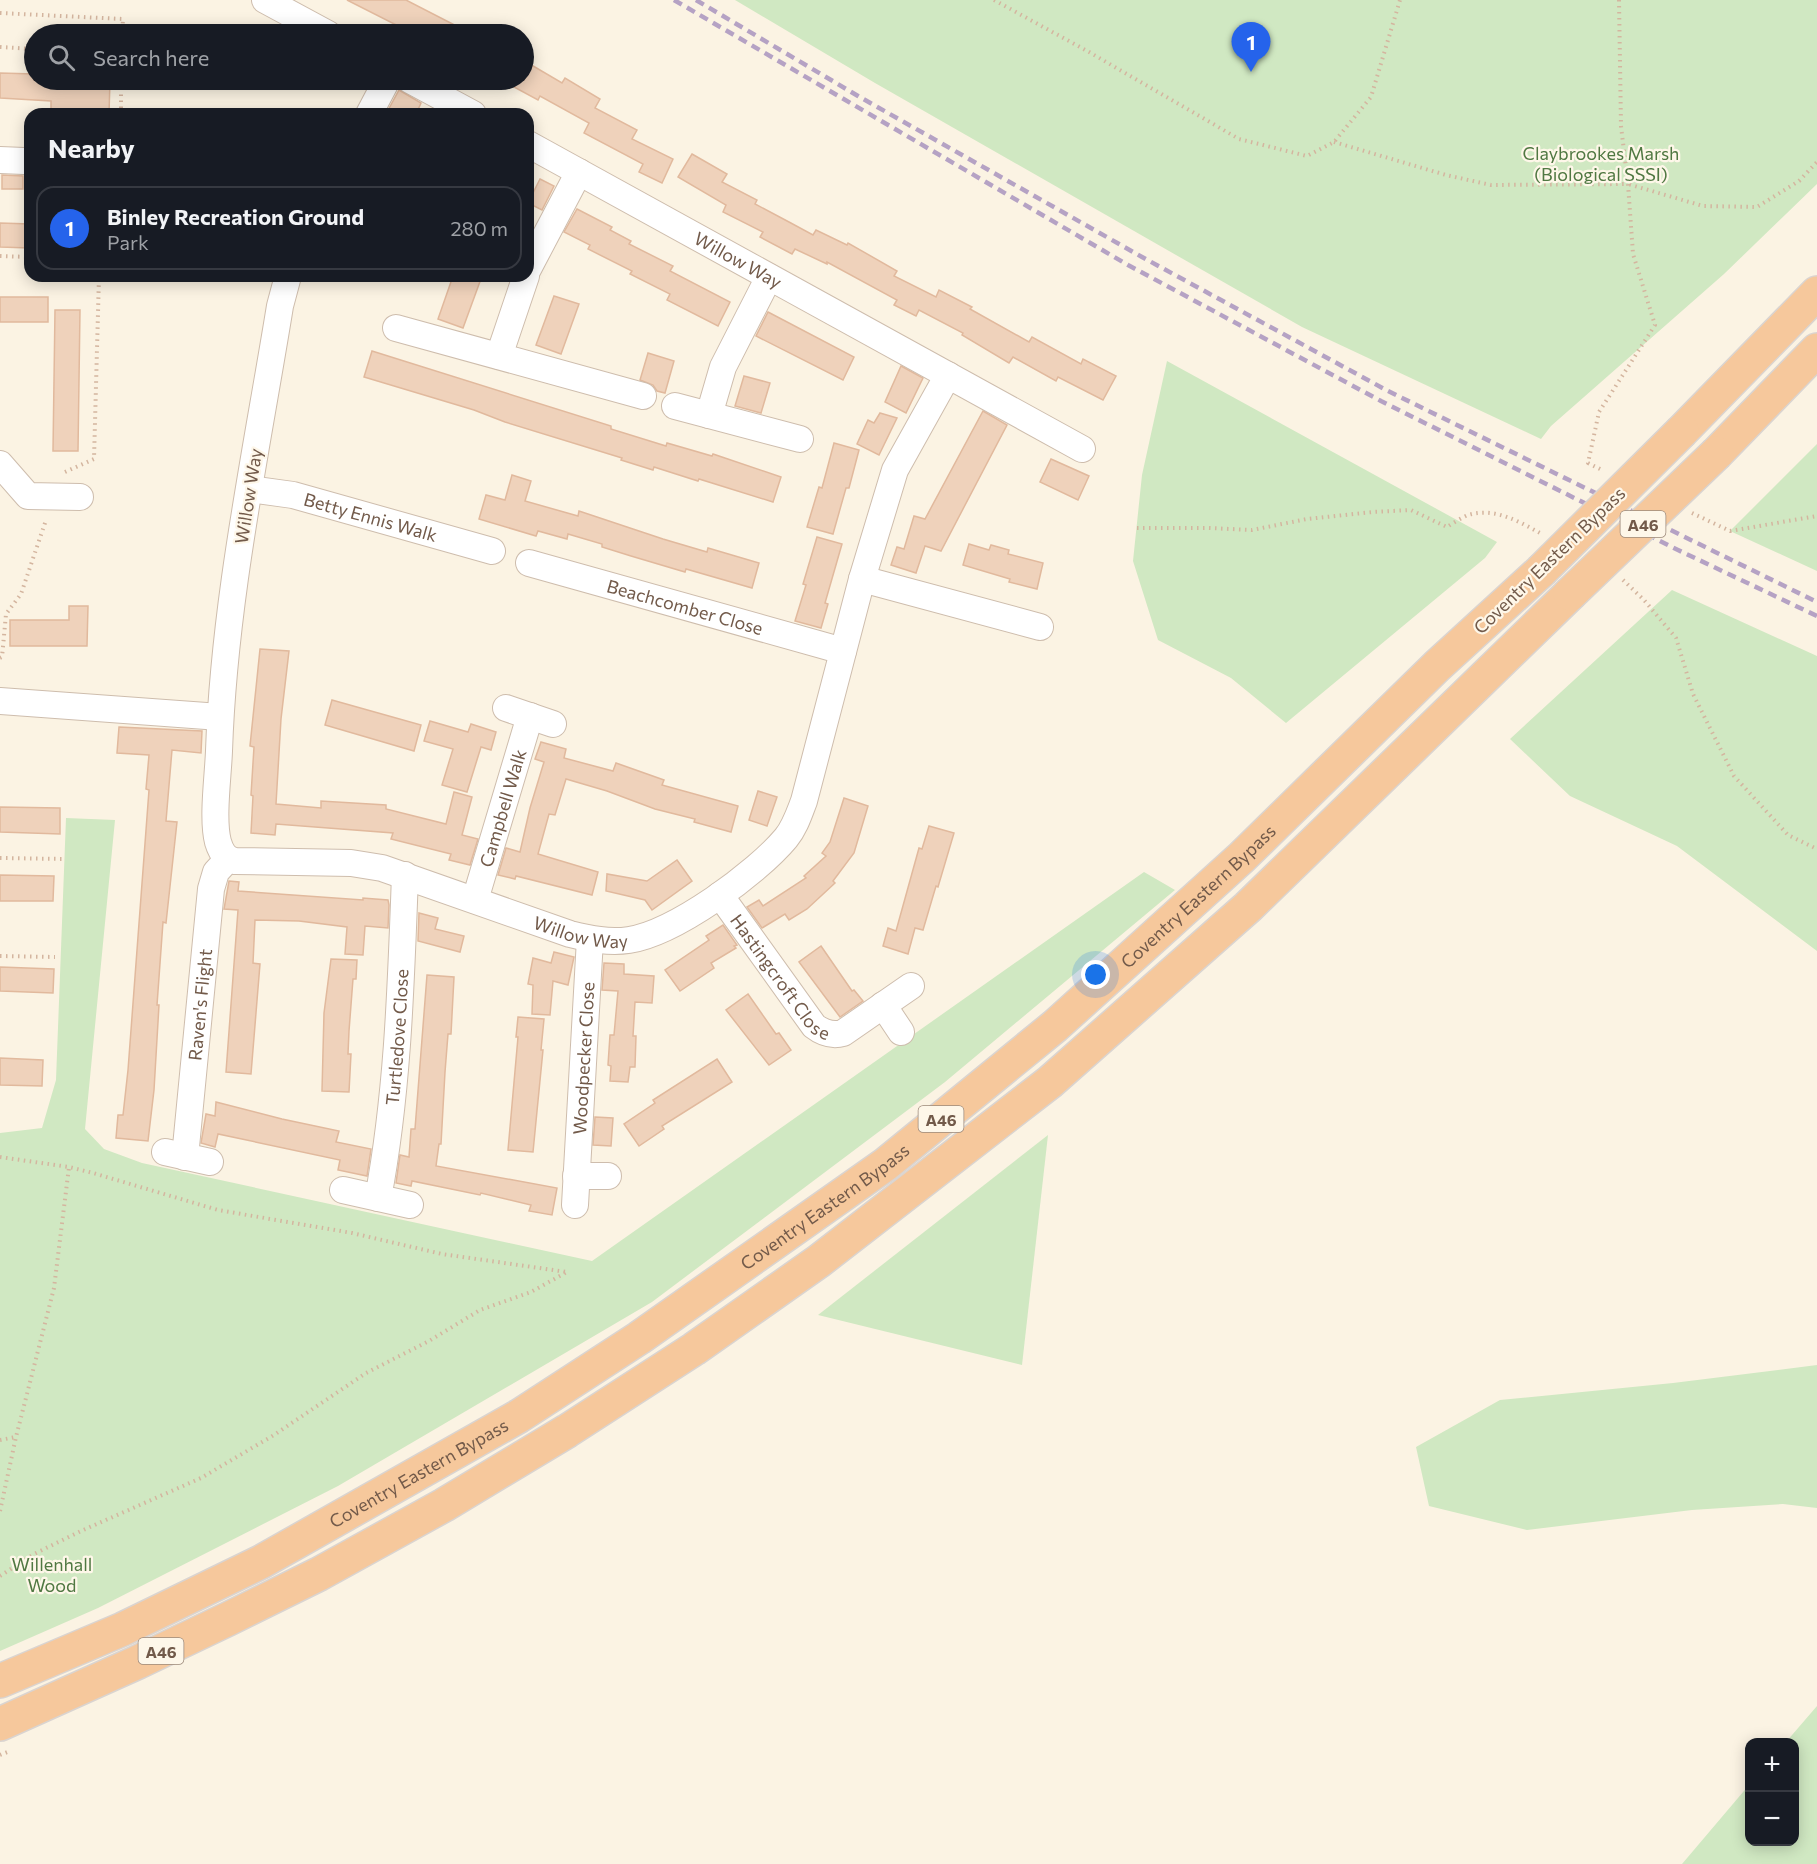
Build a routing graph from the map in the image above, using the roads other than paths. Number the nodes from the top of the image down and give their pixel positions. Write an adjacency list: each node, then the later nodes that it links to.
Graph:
1 (265, 0): 2 (street)
2 (309, 24)
3 (382, 90): 5 (street)
4 (429, 90): 6 (street)
5 (372, 108)
6 (462, 108)
7 (534, 147): 8 (street, Willow Way)
8 (579, 172): 9 (street); 10 (street, Willow Way)
9 (534, 258)
10 (769, 277): 17 (street, Willow Way); 20 (street)
11 (286, 282): 24 (street, Willow Way)
12 (524, 282): 16 (street)
13 (1817, 293): 49 (highway, Coventry Eastern Bypass / A46, bridge)
14 (396, 328): 16 (street)
15 (1817, 350): 50 (highway, Coventry Eastern Bypass / A46, bridge)
16 (499, 356): 18 (street)
17 (948, 375): 22 (street, Willow Way); 28 (street, Willow Way)
18 (643, 396)
19 (675, 406): 20 (street)
20 (709, 415): 21 (street)
21 (800, 439)
22 (1082, 449)
23 (0, 464): 25 (street)
24 (250, 489): 26 (street, Betty Ennis Walk); 33 (street, Willow Way)
25 (80, 497)
26 (492, 551)
27 (529, 563): 30 (street, Beachcomber Close)
28 (862, 579): 29 (street); 30 (street, Willow Way)
29 (1040, 627)
30 (843, 651): 36 (street, Willow Way)
31 (0, 701): 33 (street)
32 (506, 708): 37 (street, Campbell Walk)
33 (220, 717): 34 (street, Willow Way)
34 (228, 859): 35 (street, Willow Way); 42 (street, Raven's Flight)
35 (405, 875): 37 (street, Willow Way); 46 (street, Turtledove Close)
36 (720, 895): 38 (street, Willow Way); 40 (street, Hastingcroft Close)
37 (475, 900): 38 (street, Willow Way)
38 (590, 939): 43 (street, Woodpecker Close)
39 (911, 986): 40 (street, Hastingcroft Close)
40 (883, 1005): 41 (street)
41 (901, 1032)
42 (210, 1162)
43 (576, 1176): 44 (street); 48 (street, Woodpecker Close)
44 (608, 1176)
45 (343, 1190): 46 (street)
46 (378, 1198): 47 (street)
47 (410, 1205)
48 (574, 1205)
49 (0, 1681)
50 (0, 1724)

